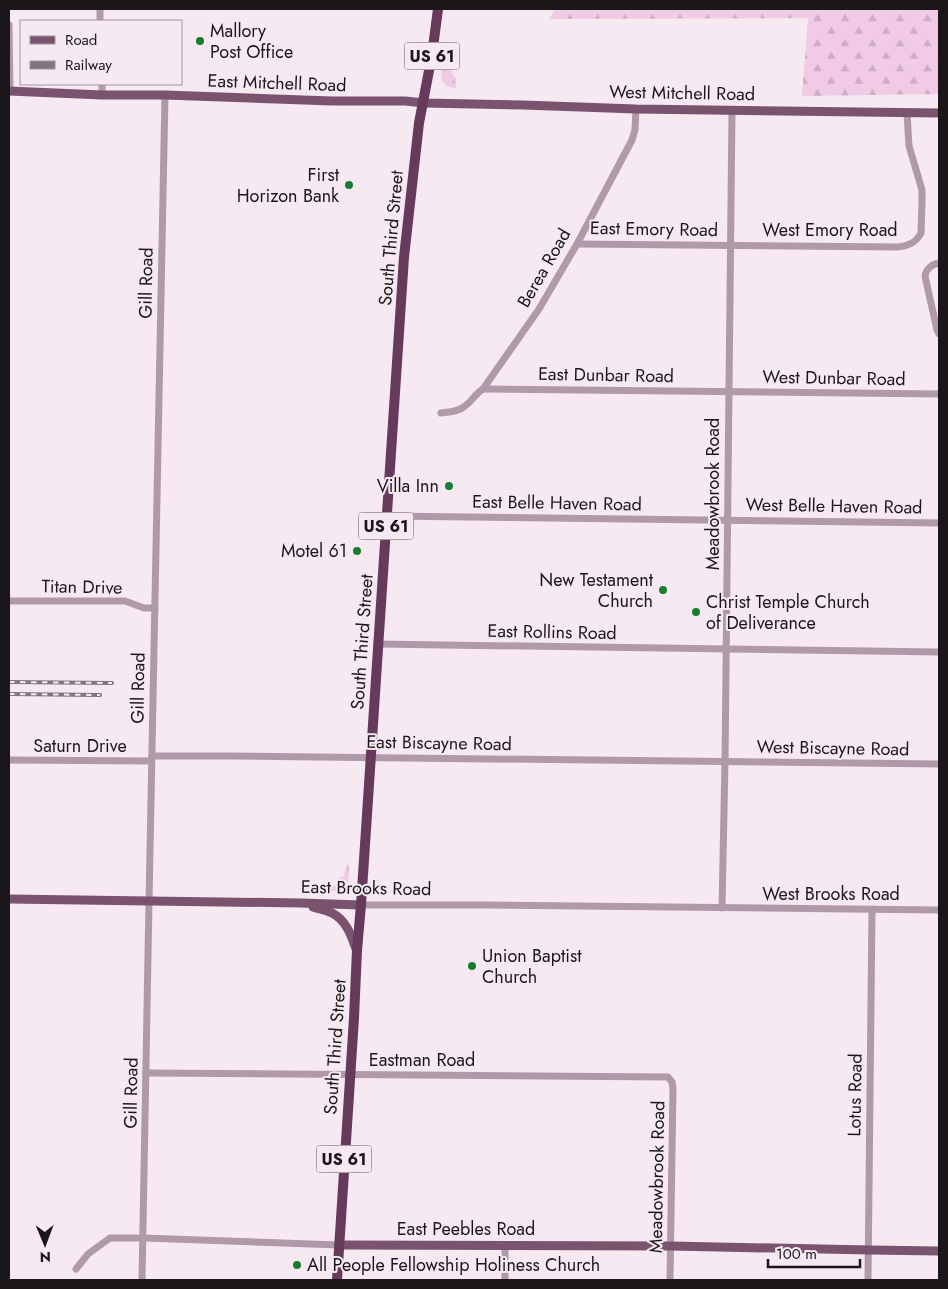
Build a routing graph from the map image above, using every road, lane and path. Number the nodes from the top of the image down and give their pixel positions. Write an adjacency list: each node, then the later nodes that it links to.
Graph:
1 (438, 9): 7 (highway, South Third Street / US 61)
2 (9, 25): 4 (street)
3 (102, 85): 5 (street)
4 (9, 91): 5 (main road, East Mitchell Road)
5 (102, 95): 6 (main road, East Mitchell Road)
6 (165, 95): 7 (main road, East Mitchell Road); 24 (street, Gill Road)
7 (424, 103): 8 (main road, West Mitchell Road); 20 (highway, South Third Street / US 61)
8 (636, 109): 9 (main road, West Mitchell Road); 12 (street, Berea Road)
9 (732, 111): 10 (main road, West Mitchell Road); 13 (street, Meadowbrook Road)
10 (907, 113): 11 (main road, West Mitchell Road); 13 (street, West Emory Road)
11 (939, 113)
12 (577, 244): 13 (street, East Emory Road); 16 (street, Berea Road)
13 (731, 245): 17 (street, Meadowbrook Road)
14 (939, 263): 15 (street)
15 (939, 334)
16 (483, 389): 17 (street, East Dunbar Road); 19 (street, Berea Road)
17 (728, 392): 18 (street, West Dunbar Road); 21 (street, Meadowbrook Road)
18 (939, 394)
19 (441, 414)
20 (386, 516): 21 (street, East Belle Haven Road); 25 (highway, South Third Street / US 61)
21 (728, 520): 22 (street, West Belle Haven Road); 26 (street, Meadowbrook Road)
22 (939, 523)
23 (9, 601): 24 (street, Titan Drive)
24 (155, 608): 29 (street, Gill Road)
25 (378, 644): 26 (street, East Rollins Road); 28 (highway, South Third Street / US 61)
26 (726, 649): 27 (street, East Rollins Road); 31 (street, Meadowbrook Road)
27 (939, 652)
28 (370, 758): 29 (street, East Biscayne Road); 31 (street, East Biscayne Road); 36 (highway, South Third Street / US 61)
29 (152, 759): 30 (street, Saturn Drive); 34 (street, Gill Road)
30 (9, 760)
31 (726, 762): 32 (street, West Biscayne Road); 37 (street, Meadowbrook Road)
32 (939, 764)
33 (9, 899): 34 (main road, East Brooks Road)
34 (149, 900): 35 (main road, East Brooks Road); 41 (street, Gill Road)
35 (301, 903): 36 (main road, East Brooks Road); 40 (main road)
36 (361, 905): 37 (street, East Brooks Road); 40 (highway, South Third Street / US 61)
37 (722, 908): 38 (street, West Brooks Road)
38 (872, 909): 39 (street, West Brooks Road); 48 (street, Lotus Road)
39 (939, 910)
40 (357, 950): 42 (highway, South Third Street / US 61)
41 (146, 1073): 42 (street, Eastman Road); 44 (street, Gill Road)
42 (350, 1074): 43 (street, Eastman Road); 45 (highway, South Third Street / US 61)
43 (668, 1077): 47 (street, Meadowbrook Road)
44 (144, 1238): 45 (street, East Peebles Road); 50 (street, East Peebles Road); 51 (street, Gill Road)
45 (339, 1245): 46 (main road, East Peebles Road); 52 (highway, South Third Street / US 61)
46 (505, 1245): 47 (main road, East Peebles Road); 53 (street)
47 (671, 1246): 48 (main road, East Peebles Road); 54 (street, Meadowbrook Road)
48 (869, 1250): 49 (main road, East Peebles Road); 55 (street, Lotus Road)
49 (939, 1251)
50 (76, 1269)
51 (142, 1280)
52 (336, 1280)
53 (505, 1280)
54 (670, 1280)
55 (868, 1280)

